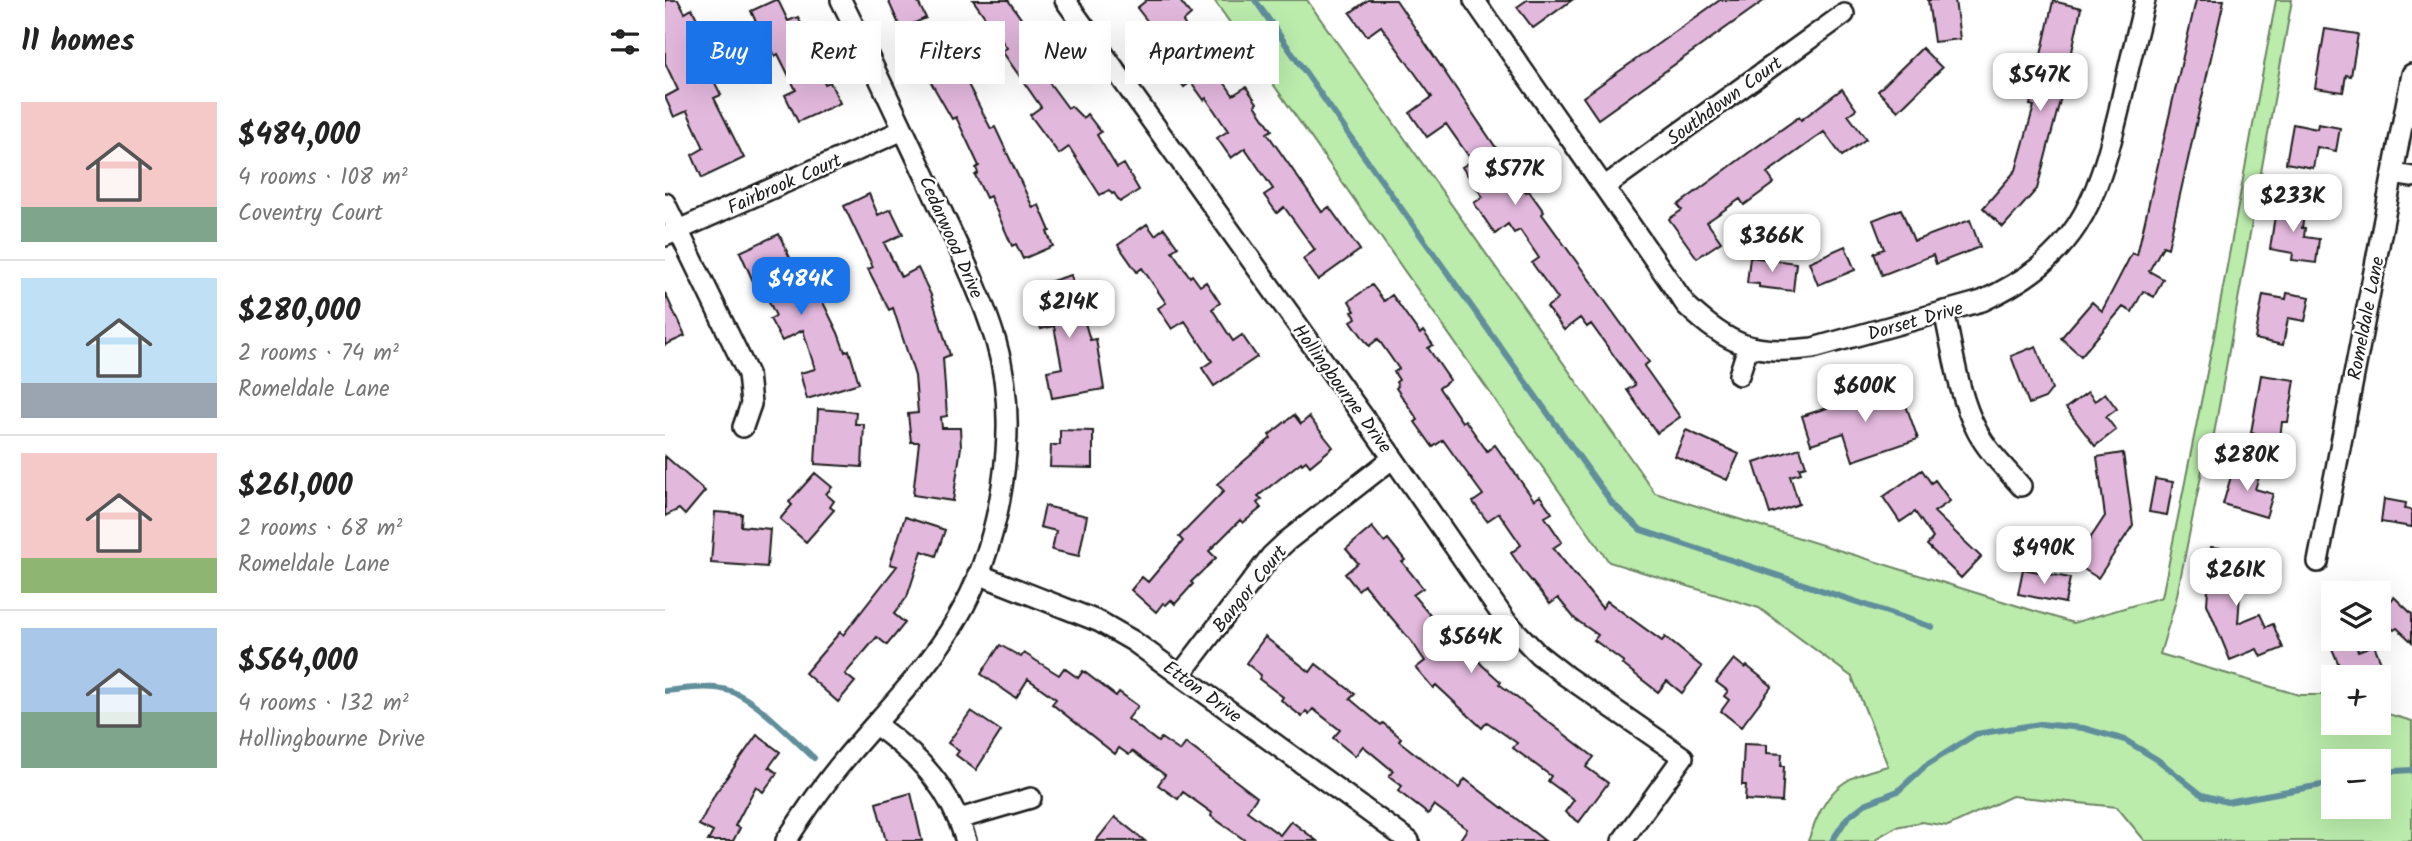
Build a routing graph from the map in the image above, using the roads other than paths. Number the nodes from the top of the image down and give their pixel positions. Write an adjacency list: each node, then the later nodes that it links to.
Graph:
1 (841, 0): 7 (street, Cedarwood Drive)
2 (1065, 0): 16 (street, Hollingbourne Drive)
3 (1473, 0): 9 (street, Dorset Drive)
4 (2145, 0): 12 (street, Dorset Drive)
5 (1844, 13): 9 (street, Southdown Court)
6 (2412, 74): 8 (street, Romeldale Lane)
7 (903, 130): 11 (street, Fairbrook Court); 19 (street, Cedarwood Drive)
8 (2402, 176): 18 (street, Romeldale Lane)
9 (1604, 187): 13 (street, Dorset Drive)
10 (665, 203): 11 (street)
11 (671, 233): 15 (street)
12 (1944, 311): 13 (street, Dorset Drive); 17 (street)
13 (1748, 347): 14 (street)
14 (1739, 375)
15 (743, 428)
16 (1393, 458): 20 (street, Bangor Court); 27 (street, Hollingbourne Drive)
17 (2021, 486)
18 (2318, 562)
19 (978, 574): 20 (street, Etton Drive); 21 (street, Cedarwood Drive)
20 (1180, 675): 26 (street, Etton Drive)
21 (876, 725): 23 (street); 24 (street, Cedarwood Drive)
22 (1031, 798): 23 (street)
23 (959, 819): 25 (street)
24 (786, 841)
25 (966, 841)
26 (1409, 841)
27 (1622, 841)

